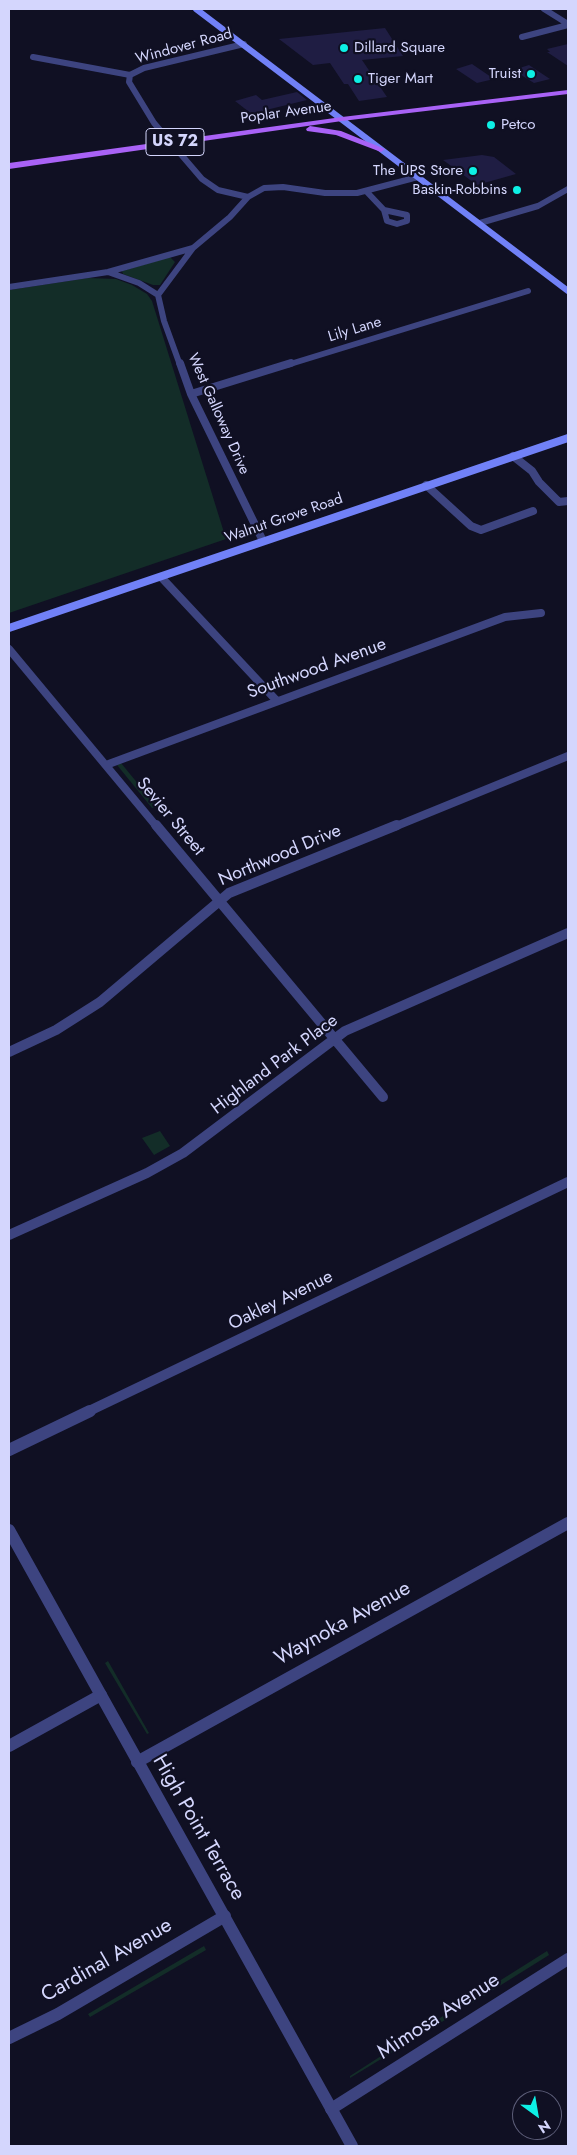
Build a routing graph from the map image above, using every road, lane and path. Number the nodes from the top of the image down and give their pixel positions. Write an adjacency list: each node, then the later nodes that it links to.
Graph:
1 (196, 9): 5 (main road)
2 (544, 9): 3 (street)
3 (568, 24): 4 (street)
4 (522, 37)
5 (244, 44): 7 (street, Windover Road); 9 (main road)
6 (33, 57): 7 (street)
7 (130, 75): 11 (street, Windover Road)
8 (568, 92): 9 (main road, Poplar Avenue / US 72)
9 (342, 119): 10 (main road, Poplar Avenue / US 72); 12 (main road)
10 (267, 129): 11 (main road, Poplar Avenue / US 72); 12 (main road)
11 (170, 143): 13 (main road, Poplar Avenue / US 72); 17 (street, Windover Road)
12 (381, 149): 14 (main road)
13 (9, 166)
14 (418, 177): 16 (street); 19 (main road)
15 (568, 189): 19 (street)
16 (366, 191): 17 (street); 18 (street)
17 (248, 197): 20 (street)
18 (384, 210)
19 (480, 223): 24 (main road)
20 (193, 248): 21 (street); 25 (street)
21 (108, 272): 22 (street); 25 (street)
22 (9, 287)
23 (528, 291): 26 (street, Lily Lane)
24 (568, 291)
25 (158, 295): 26 (street, West Galloway Drive)
26 (191, 394): 32 (street, West Galloway Drive)
27 (568, 438): 28 (main road, Walnut Grove Road)
28 (513, 456): 29 (main road, Walnut Grove Road); 30 (street)
29 (426, 485): 31 (street); 32 (main road, Walnut Grove Road)
30 (568, 501)
31 (533, 511)
32 (263, 542): 33 (main road, Walnut Grove Road)
33 (161, 577): 35 (main road, Walnut Grove Road); 37 (street)
34 (541, 613): 37 (street, Southwood Avenue)
35 (9, 628)
36 (9, 649): 39 (street, Sevier Street)
37 (276, 700): 39 (street, Southwood Avenue)
38 (568, 756): 40 (street, Northwood Drive)
39 (106, 764): 40 (street, Sevier Street)
40 (218, 900): 42 (street, Sevier Street); 43 (street, Northwood Drive)
41 (568, 933): 42 (street, Highland Park Place)
42 (333, 1038): 44 (street, Sevier Street); 46 (street, Highland Park Place)
43 (9, 1052)
44 (384, 1096)
45 (568, 1182): 47 (street, Oakley Avenue)
46 (9, 1235)
47 (9, 1450)
48 (568, 1523): 52 (street, Waynoka Avenue)
49 (9, 1530): 50 (street, High Point Terrace)
50 (101, 1696): 51 (street); 52 (street, High Point Terrace)
51 (9, 1746)
52 (137, 1762): 53 (street, High Point Terrace)
53 (224, 1916): 55 (street, Cardinal Avenue); 56 (street, High Point Terrace)
54 (568, 1959): 56 (street, Mimosa Avenue)
55 (9, 2038)
56 (331, 2110): 57 (street, High Point Terrace)
57 (352, 2146)

